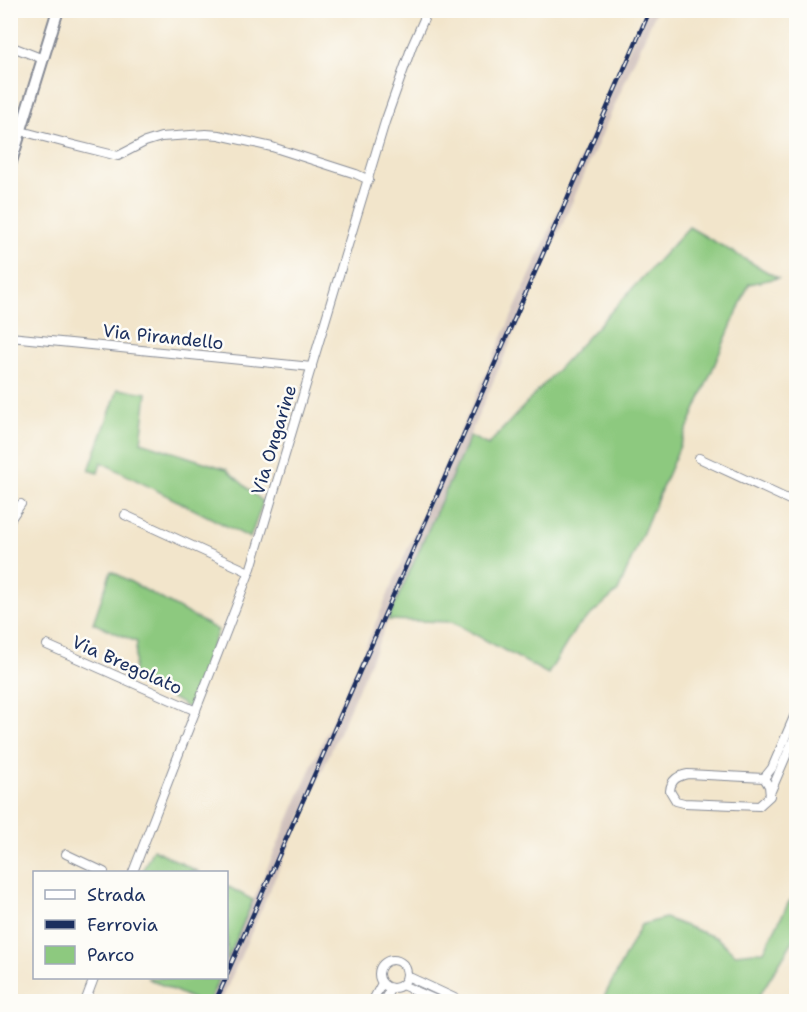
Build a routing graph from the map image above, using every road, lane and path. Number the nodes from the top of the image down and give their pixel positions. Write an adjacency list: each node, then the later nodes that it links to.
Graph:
1 (58, 10): 4 (main road)
2 (428, 10): 7 (street, Via Ongarine)
3 (10, 46): 4 (street)
4 (43, 59): 5 (main road)
5 (21, 130): 6 (main road); 7 (street)
6 (10, 165)
7 (369, 180): 9 (street, Via Ongarine)
8 (10, 337): 9 (street, Via Pirandello)
9 (312, 367): 15 (street, Via Ongarine)
10 (699, 458): 11 (street)
11 (796, 503)
12 (21, 504): 14 (street)
13 (125, 515): 15 (street)
14 (10, 520)
15 (249, 572): 17 (street, Via Ongarine)
16 (47, 645): 17 (street, Via Bregolato)
17 (196, 711): 24 (street, Via Ongarine)
18 (796, 712): 20 (street)
19 (796, 734): 21 (street)
20 (764, 778): 21 (street); 21 (street)
21 (770, 792)
22 (66, 854): 23 (street)
23 (100, 871)
24 (135, 871)
25 (407, 976): 27 (street); 28 (street); 34 (street)
26 (94, 979): 30 (street)
27 (382, 983): 29 (street); 31 (street)
28 (402, 985): 29 (street); 33 (street)
29 (391, 988): 32 (street)
30 (85, 1002)
31 (372, 1002)
32 (383, 1002)
33 (441, 1002)
34 (464, 1002)

